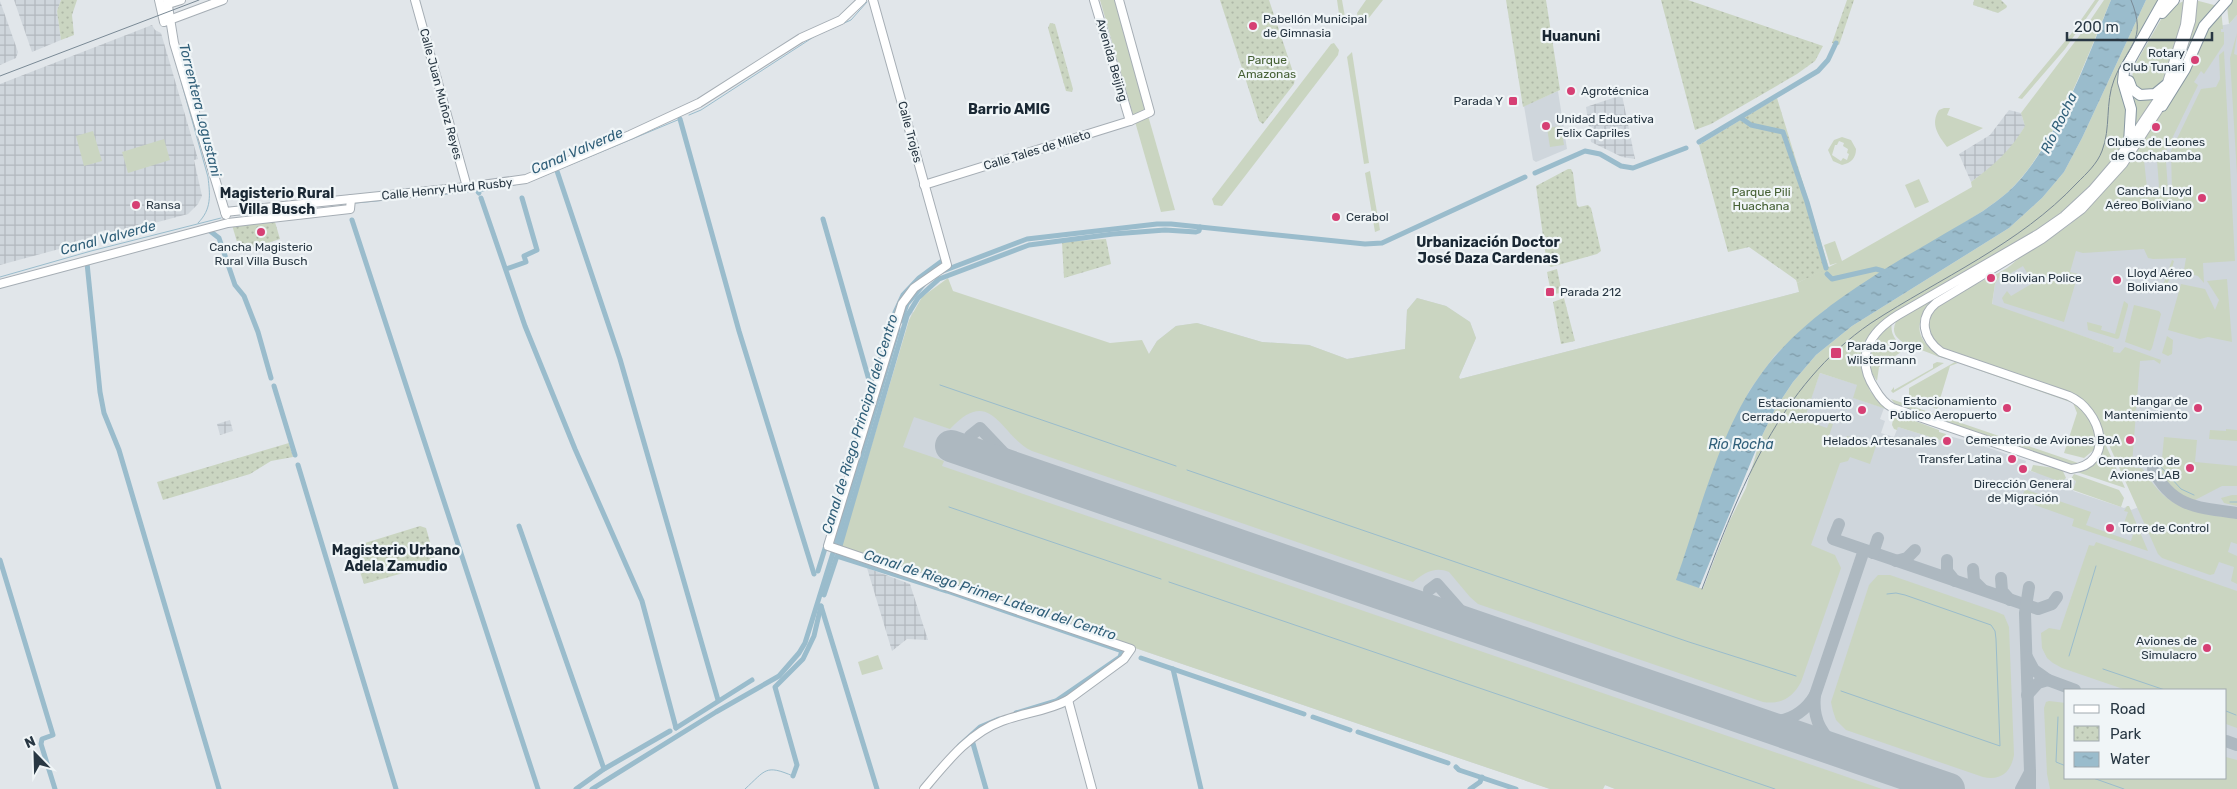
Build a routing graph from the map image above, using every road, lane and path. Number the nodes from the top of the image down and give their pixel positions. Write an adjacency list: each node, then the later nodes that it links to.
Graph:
1 (181, 0): 13 (street)
2 (223, 0): 14 (street)
3 (415, 0): 21 (street, Calle Juan Muñoz Reyes)
4 (862, 0): 21 (street, Calle Henry Hurd Rusby)
5 (873, 0): 20 (street, Calle Trojes)
6 (1094, 0): 18 (street, Avenida Beijing)
7 (1119, 0): 17 (street, Avenida Beijing)
8 (2164, 0): 19 (highway)
9 (2174, 0): 15 (highway)
10 (2188, 0): 15 (street)
11 (2192, 0): 16 (street)
12 (2227, 0): 16 (highway)
13 (164, 3): 14 (street)
14 (167, 20): 23 (street)
15 (2166, 85): 19 (street)
16 (2162, 106): 25 (street)
17 (1150, 112): 18 (street, Calle Tales de Mileto)
18 (1130, 121): 20 (street, Calle Tales de Mileto)
19 (2129, 143): 25 (street)
20 (924, 185): 27 (street, Calle Trojes)
21 (467, 187): 22 (street, Calle Henry Hurd Rusby)
22 (351, 199): 23 (street, Calle Henry Hurd Rusby); 24 (street)
23 (225, 212): 24 (street)
24 (228, 223): 26 (street)
25 (2019, 249): 25 (street)
26 (0, 284)
27 (1068, 700): 28 (street); 29 (street)
28 (924, 789)
29 (1092, 789)

